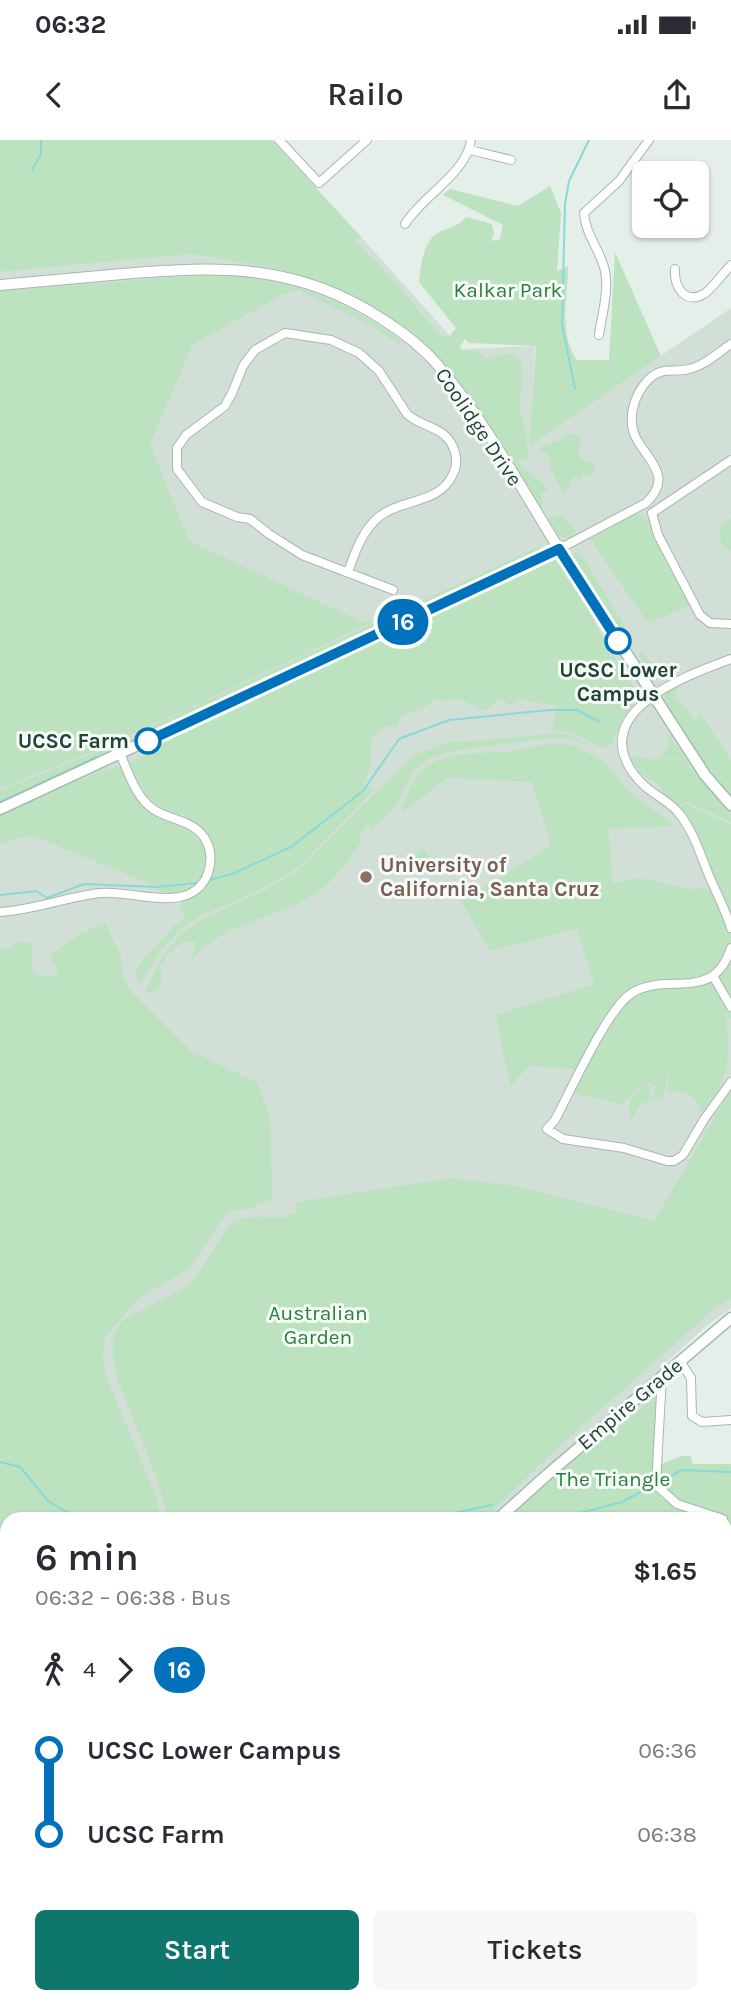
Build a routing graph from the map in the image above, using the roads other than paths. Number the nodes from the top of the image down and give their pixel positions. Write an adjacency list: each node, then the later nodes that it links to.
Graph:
1 (279, 140): 2 (street)
2 (367, 140)
3 (471, 140): 5 (street)
4 (649, 140): 11 (street)
5 (470, 150): 6 (street); 7 (street)
6 (511, 160)
7 (405, 224)
8 (731, 265): 9 (street)
9 (675, 269)
10 (0, 285): 16 (street, Coolidge Drive)
11 (599, 335)
12 (731, 344): 14 (street)
13 (731, 460): 15 (street)
14 (638, 507): 15 (street); 16 (street)
15 (652, 513): 19 (street)
16 (559, 549): 21 (main road, Coolidge Drive); 22 (main road)
17 (348, 572): 17 (street); 18 (street)
18 (394, 590)
19 (731, 624)
20 (731, 659): 21 (street)
21 (653, 695): 23 (main road, Coolidge Drive); 26 (street)
22 (120, 754): 24 (main road); 25 (street)
23 (731, 806)
24 (0, 809)
25 (0, 912)
26 (731, 928)
27 (731, 948): 28 (street)
28 (713, 976): 29 (street); 30 (street)
29 (731, 1007)
30 (731, 1082)
31 (730, 1321): 32 (main road, Empire Grade)
32 (680, 1361): 33 (main road, Empire Grade); 34 (street)
33 (662, 1376): 35 (main road, Empire Grade); 36 (street)
34 (731, 1420)
35 (506, 1512)
36 (702, 1512)

